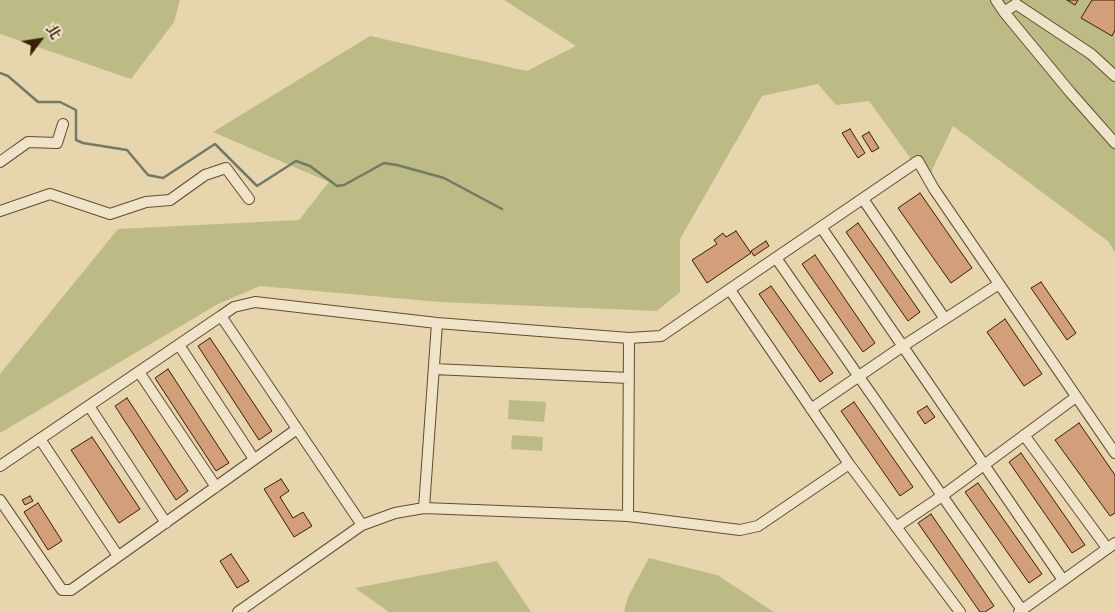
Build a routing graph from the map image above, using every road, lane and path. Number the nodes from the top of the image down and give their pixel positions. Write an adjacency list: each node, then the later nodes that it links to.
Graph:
1 (996, 0): 2 (street)
2 (1004, 12): 3 (street); 5 (street)
3 (1115, 76)
4 (63, 124): 6 (street)
5 (1115, 144)
6 (0, 162)
7 (249, 199): 9 (street)
8 (863, 199): 10 (street); 12 (street); 15 (street)
9 (0, 212)
10 (821, 228): 11 (street); 19 (street)
11 (776, 258): 13 (street); 22 (street)
12 (999, 284): 15 (street); 24 (street)
13 (730, 290): 17 (street); 26 (street)
14 (221, 316): 16 (street); 18 (street); 27 (street)
15 (945, 319): 19 (street)
16 (438, 323): 17 (street); 20 (street)
17 (629, 338): 23 (street)
18 (179, 345): 21 (street); 31 (street)
19 (903, 346): 22 (street); 33 (street)
20 (434, 369): 23 (street); 38 (street)
21 (139, 372): 25 (street); 35 (street)
22 (858, 377): 26 (street); 36 (street)
23 (629, 378): 39 (street)
24 (1076, 396): 28 (street); 30 (street)
25 (89, 406): 29 (street); 40 (street)
26 (811, 409): 32 (street)
27 (297, 429): 31 (street); 41 (street)
28 (1024, 435): 33 (street); 43 (street)
29 (40, 438): 34 (street); 44 (street)
30 (1115, 453)
31 (254, 459): 35 (street)
32 (849, 464): 39 (street); 42 (street)
33 (985, 465): 36 (street); 45 (street)
34 (0, 466)
35 (216, 487): 40 (street)
36 (942, 496): 42 (street); 46 (street)
37 (0, 500): 44 (street)
38 (424, 508): 39 (street); 41 (street)
39 (628, 516)
40 (166, 523): 44 (street)
41 (362, 526): 47 (street)
42 (896, 526): 48 (street)
43 (1111, 546): 45 (street)
44 (118, 556)
45 (1063, 580): 46 (street)
46 (1020, 611)
47 (238, 612)
48 (960, 612)

